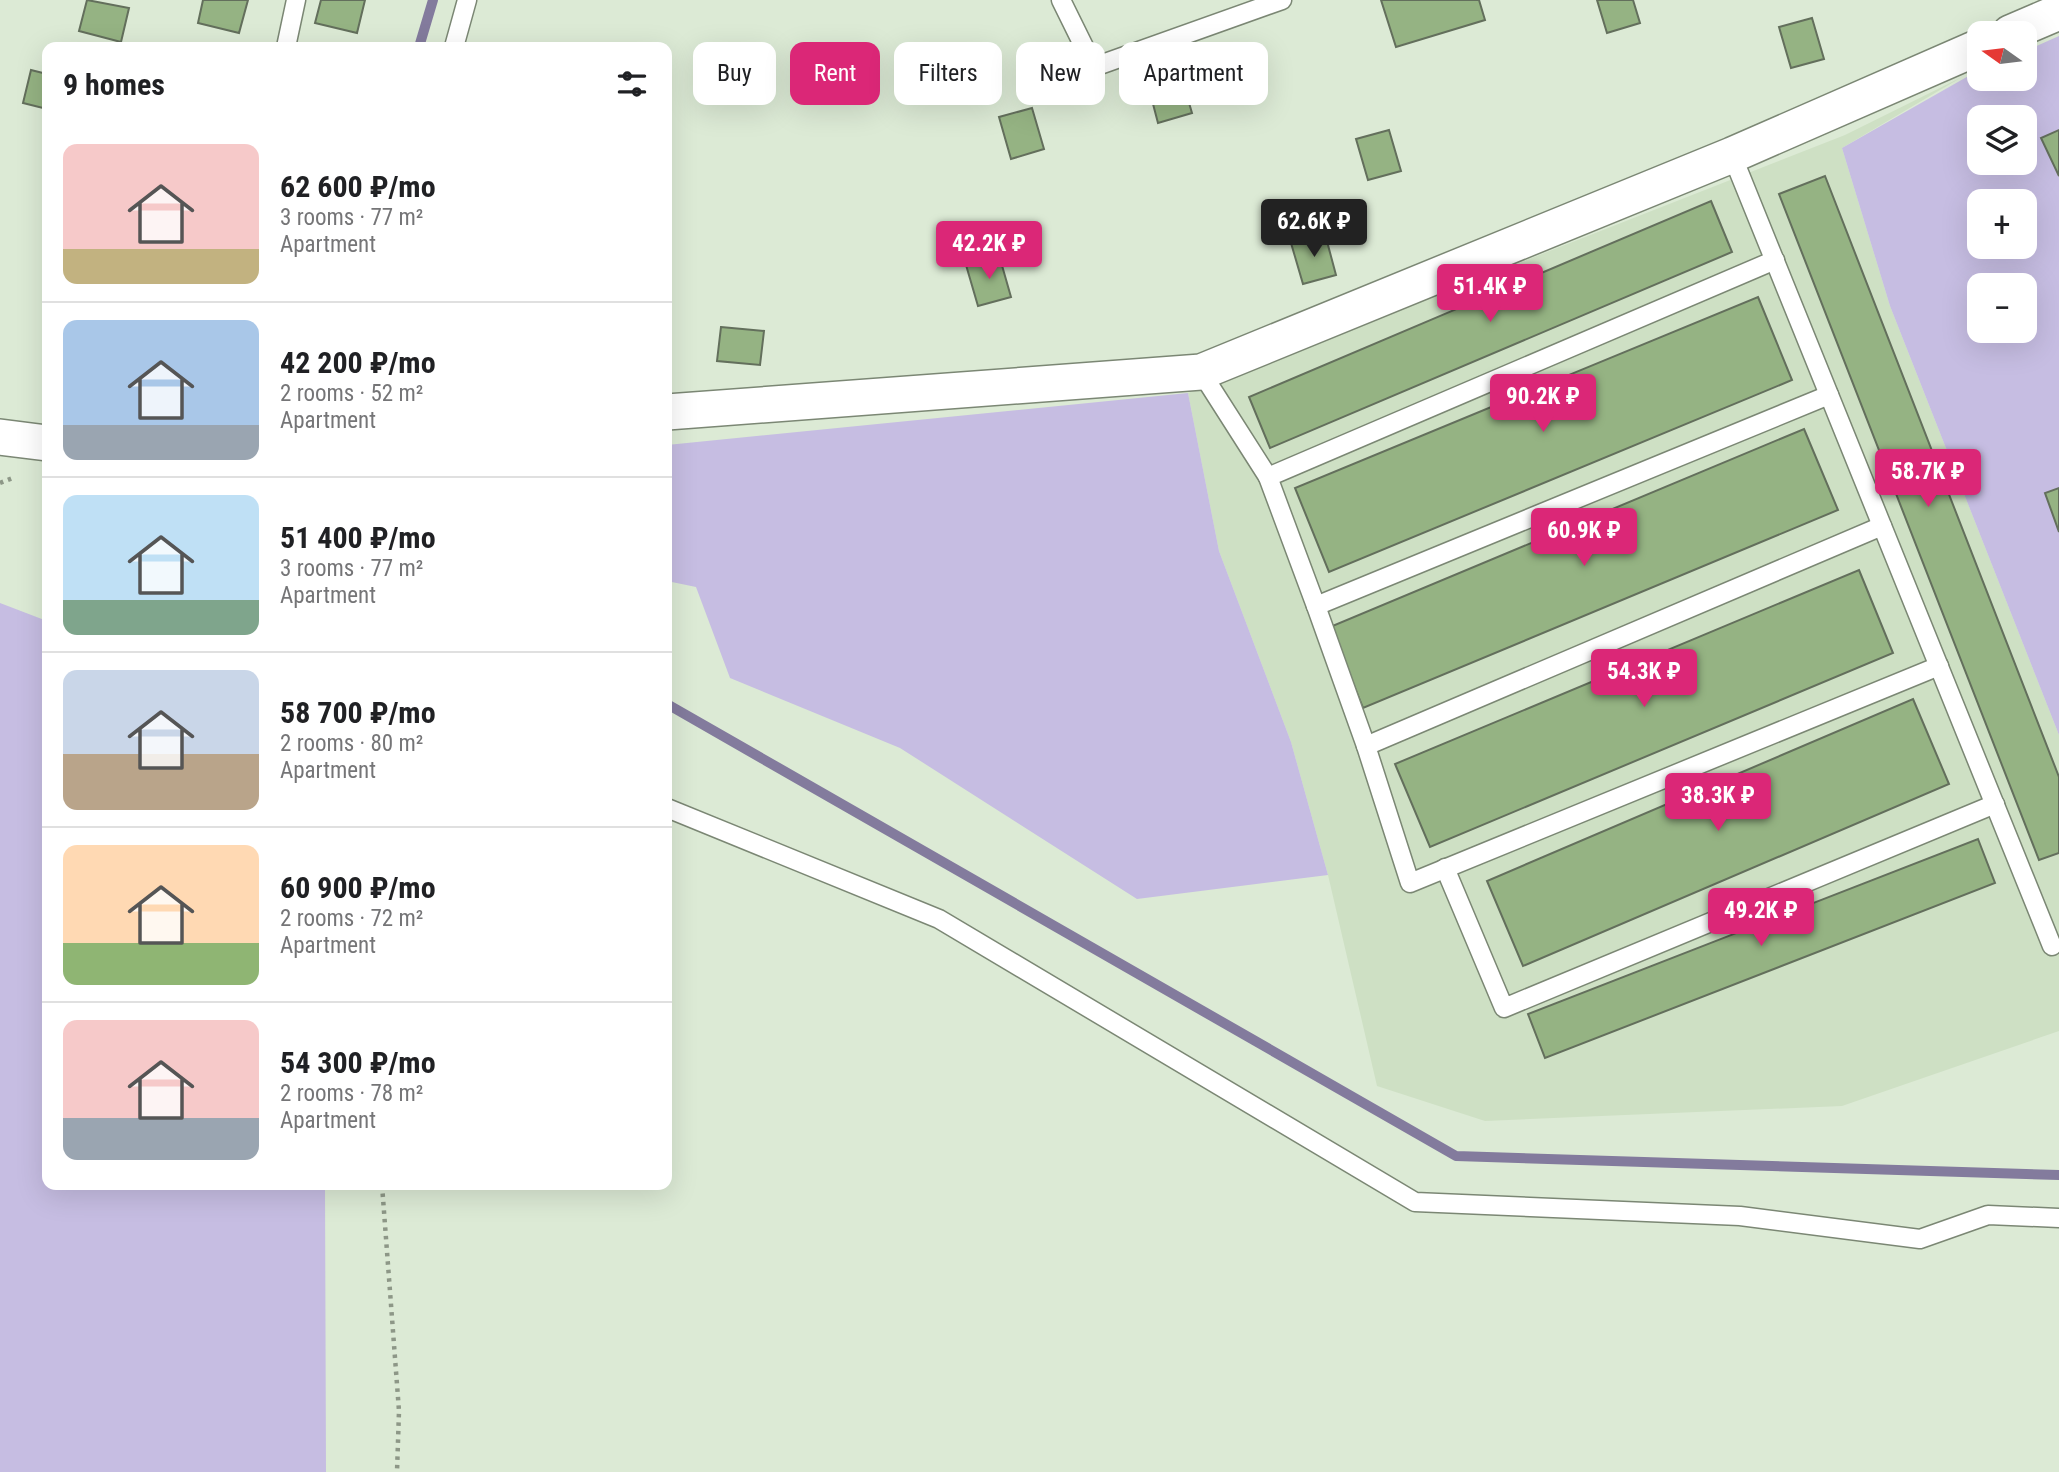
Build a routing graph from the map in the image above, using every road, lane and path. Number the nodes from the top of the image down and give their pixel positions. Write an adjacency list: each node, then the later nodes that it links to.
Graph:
1 (296, 0): 7 (lane)
2 (467, 0): 8 (lane)
3 (1061, 0): 4 (lane)
4 (1282, 0)
5 (2059, 12): 6 (street)
6 (2037, 21)
7 (287, 42)
8 (455, 42)
9 (1967, 52): 10 (street)
10 (1732, 155): 11 (lane); 12 (street)
11 (1774, 260): 13 (lane); 17 (lane)
12 (1201, 372): 14 (street); 17 (lane)
13 (1829, 395): 18 (lane); 19 (lane)
14 (672, 412)
15 (0, 437): 16 (street)
16 (42, 442)
17 (1268, 477): 19 (lane)
18 (1882, 526): 20 (lane); 21 (lane)
19 (1315, 606): 21 (lane)
20 (1939, 666): 22 (lane); 24 (lane)
21 (1366, 746): 24 (lane)
22 (1995, 804): 24 (lane); 25 (lane)
23 (672, 810): 27 (lane)
24 (1445, 868)
25 (2052, 946)
26 (382, 1190): 28 (path)
27 (2059, 1219)
28 (397, 1472)

